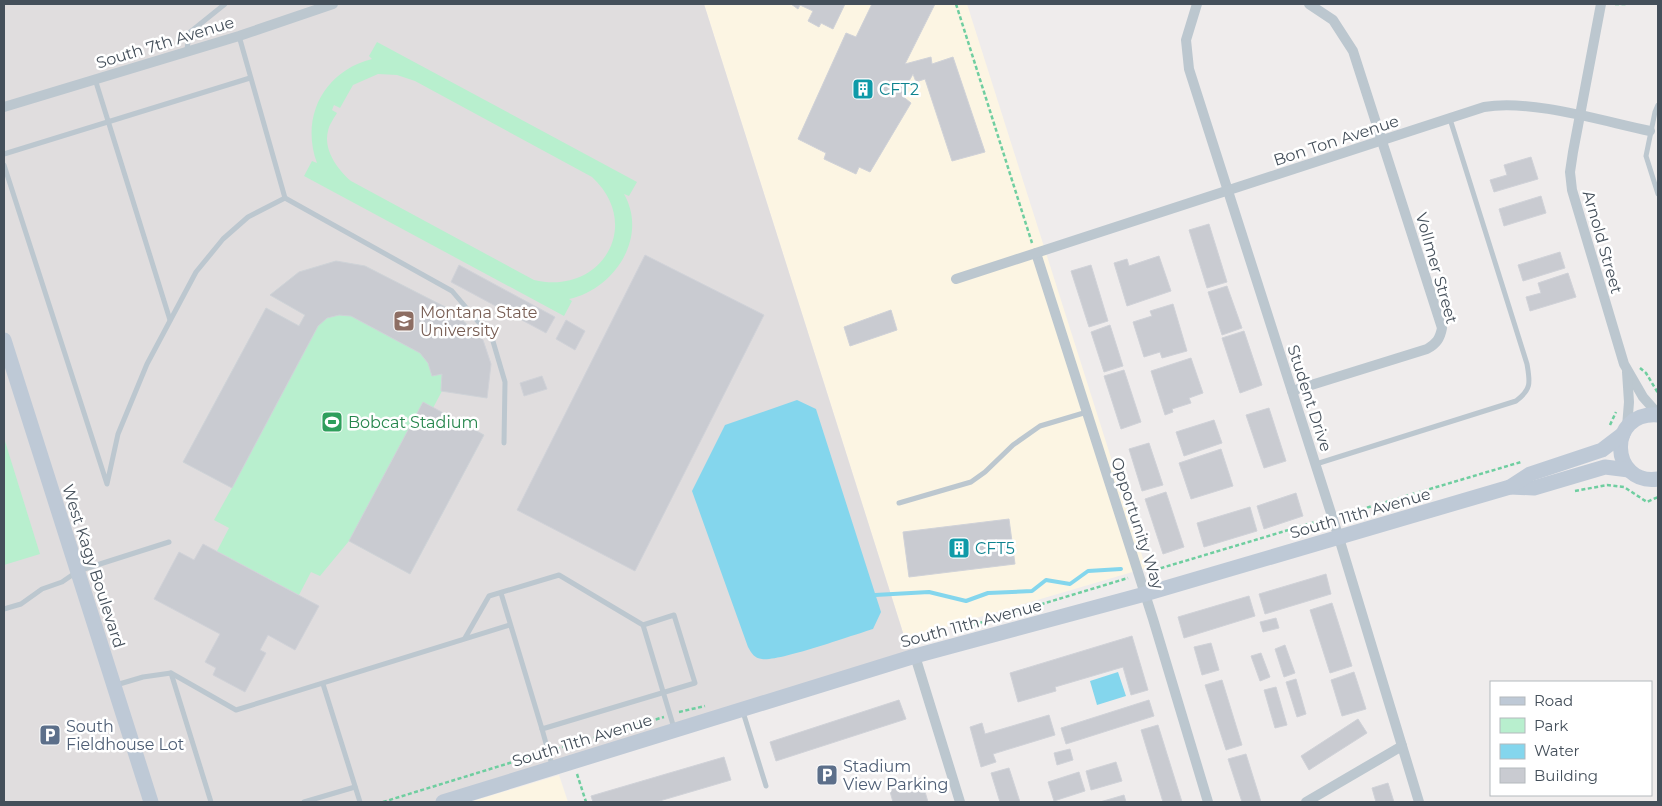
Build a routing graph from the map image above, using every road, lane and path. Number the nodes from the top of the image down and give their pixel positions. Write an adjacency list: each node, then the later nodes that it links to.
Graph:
1 (225, 4): 10 (lane)
2 (333, 4): 9 (street, South 7th Avenue)
3 (956, 4): 25 (path)
4 (1197, 4): 22 (street, Student Drive)
5 (1309, 4): 19 (street)
6 (1601, 4): 15 (street, Arnold Street)
7 (1615, 4): 8 (path)
8 (1628, 4)
9 (239, 36): 10 (street, South 7th Avenue); 11 (lane)
10 (188, 50): 12 (street, South 7th Avenue)
11 (250, 78): 17 (lane); 24 (lane)
12 (95, 79): 14 (street, South 7th Avenue); 17 (lane)
13 (1658, 105): 18 (lane)
14 (4, 107)
15 (1580, 116): 16 (street, Bon Ton Avenue); 18 (street, Bon Ton Avenue); 29 (street, Arnold Street)
16 (1450, 119): 19 (street, Bon Ton Avenue); 40 (lane)
17 (108, 122): 20 (lane); 27 (lane)
18 (1650, 131): 23 (lane)
19 (1382, 141): 22 (street, Bon Ton Avenue); 31 (street, Vollmer Street)
20 (4, 154)
21 (4, 165): 27 (lane)
22 (1227, 191): 25 (street, Bon Ton Avenue); 31 (street, Student Drive)
23 (1658, 194)
24 (285, 198): 27 (lane); 38 (lane)
25 (1036, 254): 26 (street, Bon Ton Avenue); 34 (street, Opportunity Way)
26 (956, 279)
27 (170, 320)
28 (4, 340): 50 (street, West Kagy Boulevard)
29 (1626, 369): 35 (street, Arnold Street); 37 (street, Arnold Street)
30 (1646, 373): 32 (path)
31 (1292, 391): 40 (street, Student Drive)
32 (1658, 393)
33 (1618, 404): 36 (path)
34 (1087, 412): 46 (lane); 51 (street, Opportunity Way)
35 (1658, 415): 37 (street, South 11th Avenue)
36 (1608, 428)
37 (1625, 430): 41 (street); 43 (street, South 11th Avenue)
38 (504, 443)
39 (1530, 460): 47 (path)
40 (1316, 464): 47 (street, Student Drive)
41 (1630, 470): 42 (street, South 11th Avenue); 43 (street, South 11th Avenue)
42 (1658, 478)
43 (1510, 487): 48 (street, South 11th Avenue)
44 (1579, 491): 45 (path)
45 (1658, 497)
46 (899, 502)
47 (1332, 518): 48 (street, Student Drive); 51 (path)
48 (1339, 538): 53 (street, South 11th Avenue); 66 (street, Student Drive)
49 (169, 542): 50 (lane)
50 (78, 571): 54 (lane); 61 (street, West Kagy Boulevard)
51 (1139, 574): 53 (street, Opportunity Way)
52 (501, 593): 55 (lane); 56 (lane); 57 (lane)
53 (1145, 594): 58 (street, South 11th Avenue); 76 (street, Opportunity Way)
54 (4, 609)
55 (510, 625): 57 (lane); 64 (lane)
56 (643, 625): 62 (lane); 62 (lane)
57 (465, 639): 60 (lane)
58 (915, 656): 63 (street, South 11th Avenue); 75 (street)
59 (171, 673): 60 (lane); 61 (lane); 71 (lane)
60 (323, 684): 69 (lane)
61 (114, 685): 70 (street, West Kagy Boulevard)
62 (663, 693): 64 (lane); 65 (lane)
63 (743, 709): 65 (street, South 11th Avenue); 68 (lane)
64 (542, 729): 67 (lane)
65 (674, 730): 67 (street, South 11th Avenue)
66 (1402, 746): 77 (street); 78 (street, Student Drive)
67 (553, 768): 74 (street, South 11th Avenue)
68 (766, 786)
69 (355, 787): 72 (lane); 73 (lane)
70 (151, 802)
71 (211, 802)
72 (304, 802)
73 (360, 802)
74 (443, 802)
75 (960, 802)
76 (1208, 802)
77 (1306, 802)
78 (1419, 802)

